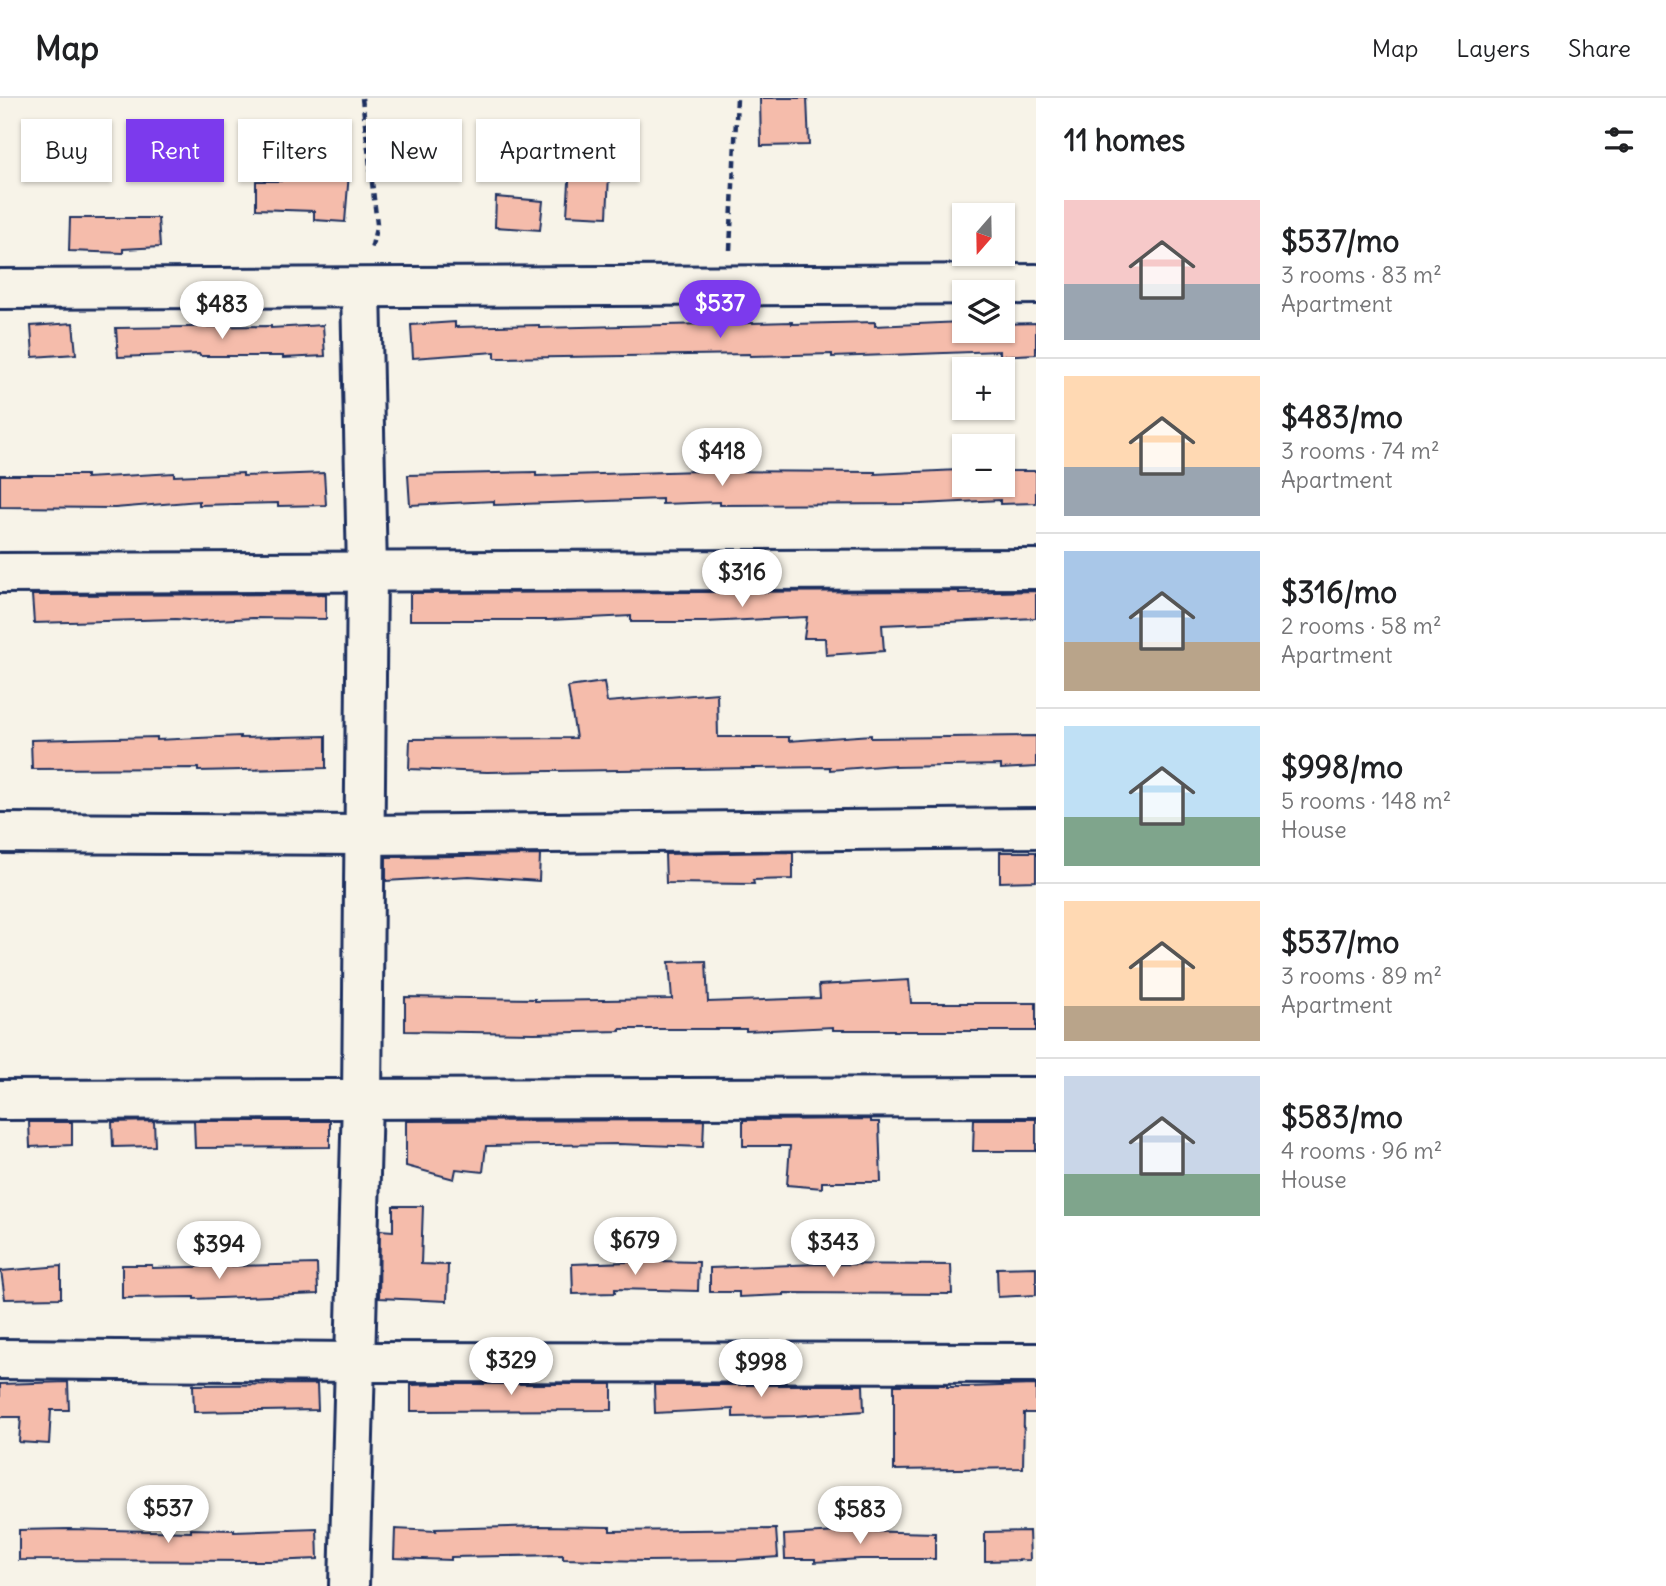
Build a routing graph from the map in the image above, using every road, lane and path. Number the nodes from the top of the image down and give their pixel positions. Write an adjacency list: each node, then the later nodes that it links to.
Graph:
1 (362, 98): 5 (path)
2 (737, 98): 4 (path)
3 (1036, 284): 4 (street)
4 (728, 286): 5 (street)
5 (361, 288): 6 (street); 8 (street)
6 (0, 289)
7 (1036, 569): 8 (street)
8 (367, 571): 9 (street); 12 (street)
9 (0, 573)
10 (1036, 828): 12 (street)
11 (0, 833): 12 (street)
12 (363, 835): 14 (street)
13 (1036, 1097): 14 (street)
14 (362, 1099): 15 (street); 17 (street)
15 (0, 1100)
16 (0, 1359): 17 (street)
17 (355, 1362): 18 (street); 19 (street)
18 (1036, 1363)
19 (349, 1586)

